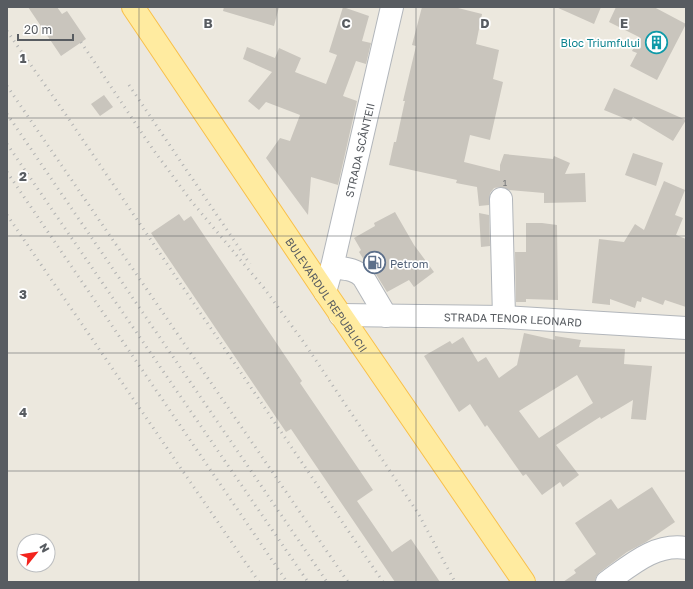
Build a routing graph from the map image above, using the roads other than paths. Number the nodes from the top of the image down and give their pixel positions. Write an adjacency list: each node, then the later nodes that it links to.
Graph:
1 (133, 7): 5 (main road, BULEVARDUL REPUBLICII)
2 (392, 7): 4 (street, STRADA SCÂNTEII)
3 (502, 199): 8 (street)
4 (332, 267): 5 (street, STRADA SCÂNTEII); 7 (street)
5 (325, 292): 6 (main road, BULEVARDUL REPUBLICII)
6 (340, 315): 7 (street, STRADA TENOR LEONARD); 11 (main road, BULEVARDUL REPUBLICII)
7 (386, 316): 8 (street, STRADA TENOR LEONARD)
8 (504, 317): 9 (street, STRADA TENOR LEONARD)
9 (686, 328)
10 (686, 548): 12 (street)
11 (524, 582)
12 (607, 582)

